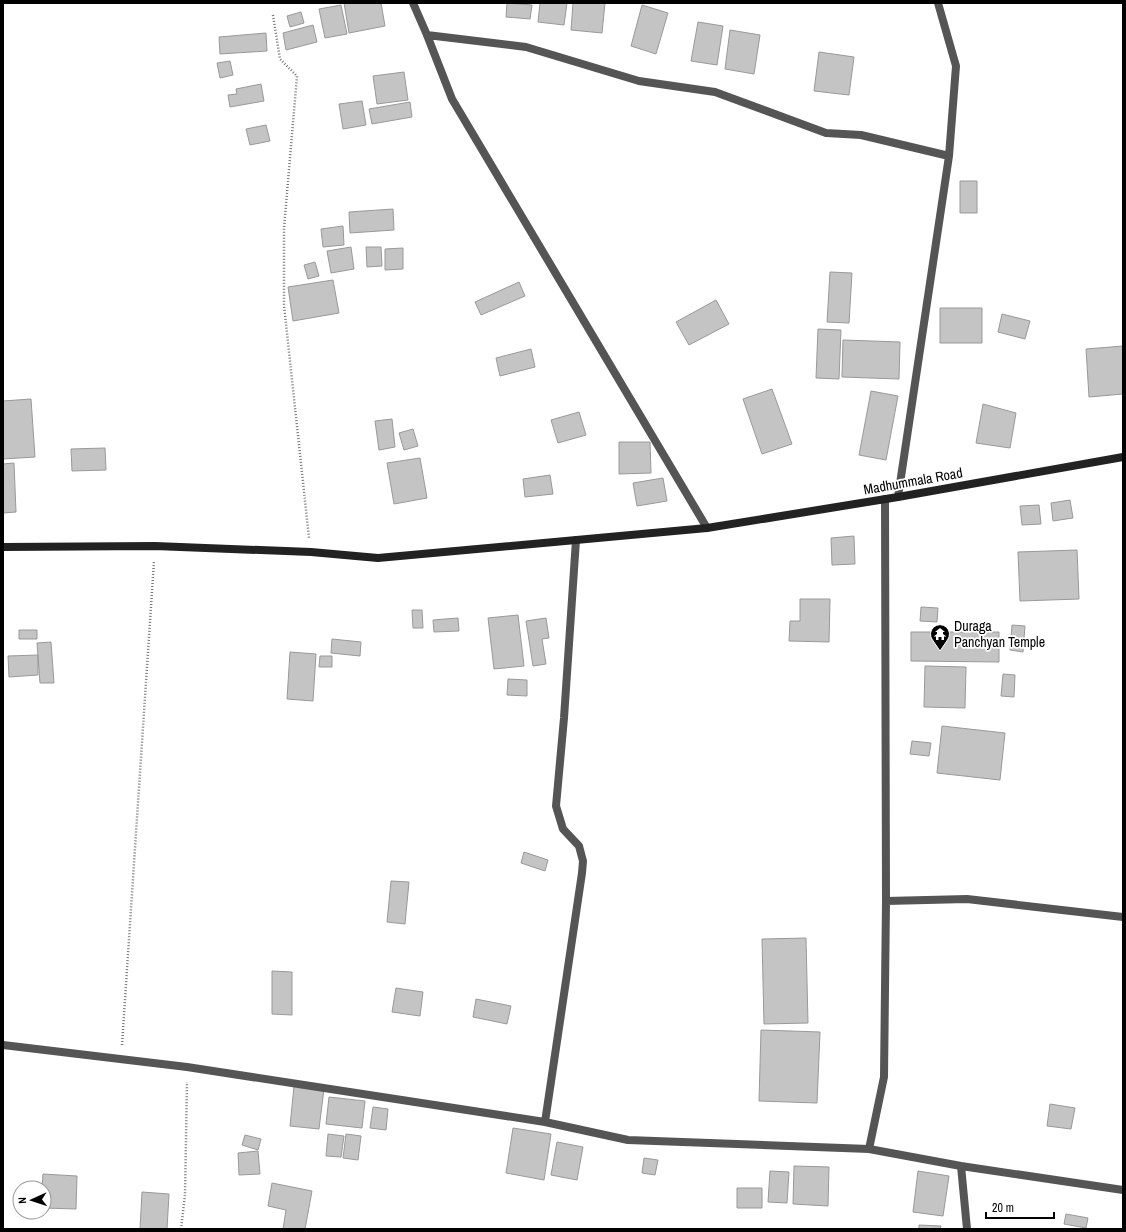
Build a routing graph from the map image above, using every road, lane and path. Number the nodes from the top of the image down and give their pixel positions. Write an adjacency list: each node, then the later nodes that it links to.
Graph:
1 (413, 3): 4 (street)
2 (938, 3): 5 (street)
3 (272, 15): 13 (path)
4 (427, 35): 5 (street); 9 (street)
5 (949, 156): 7 (street)
6 (1123, 457): 7 (street, Madhummala Road)
7 (898, 497): 8 (street, Madhummala Road)
8 (885, 499): 9 (street, Madhummala Road); 14 (street)
9 (707, 528): 10 (street, Madhummala Road)
10 (576, 540): 13 (street, Madhummala Road); 19 (street)
11 (155, 546): 12 (street, Madhummala Road); 13 (street, Madhummala Road); 17 (path)
12 (3, 548)
13 (311, 552)
14 (886, 901): 15 (street); 20 (street)
15 (1123, 917)
16 (3, 1045): 17 (street)
17 (121, 1059): 18 (street)
18 (187, 1067): 19 (street); 23 (path)
19 (545, 1122): 20 (street)
20 (869, 1149): 21 (street)
21 (961, 1166): 22 (street); 24 (street)
22 (1123, 1190)
23 (181, 1229)
24 (967, 1229)

